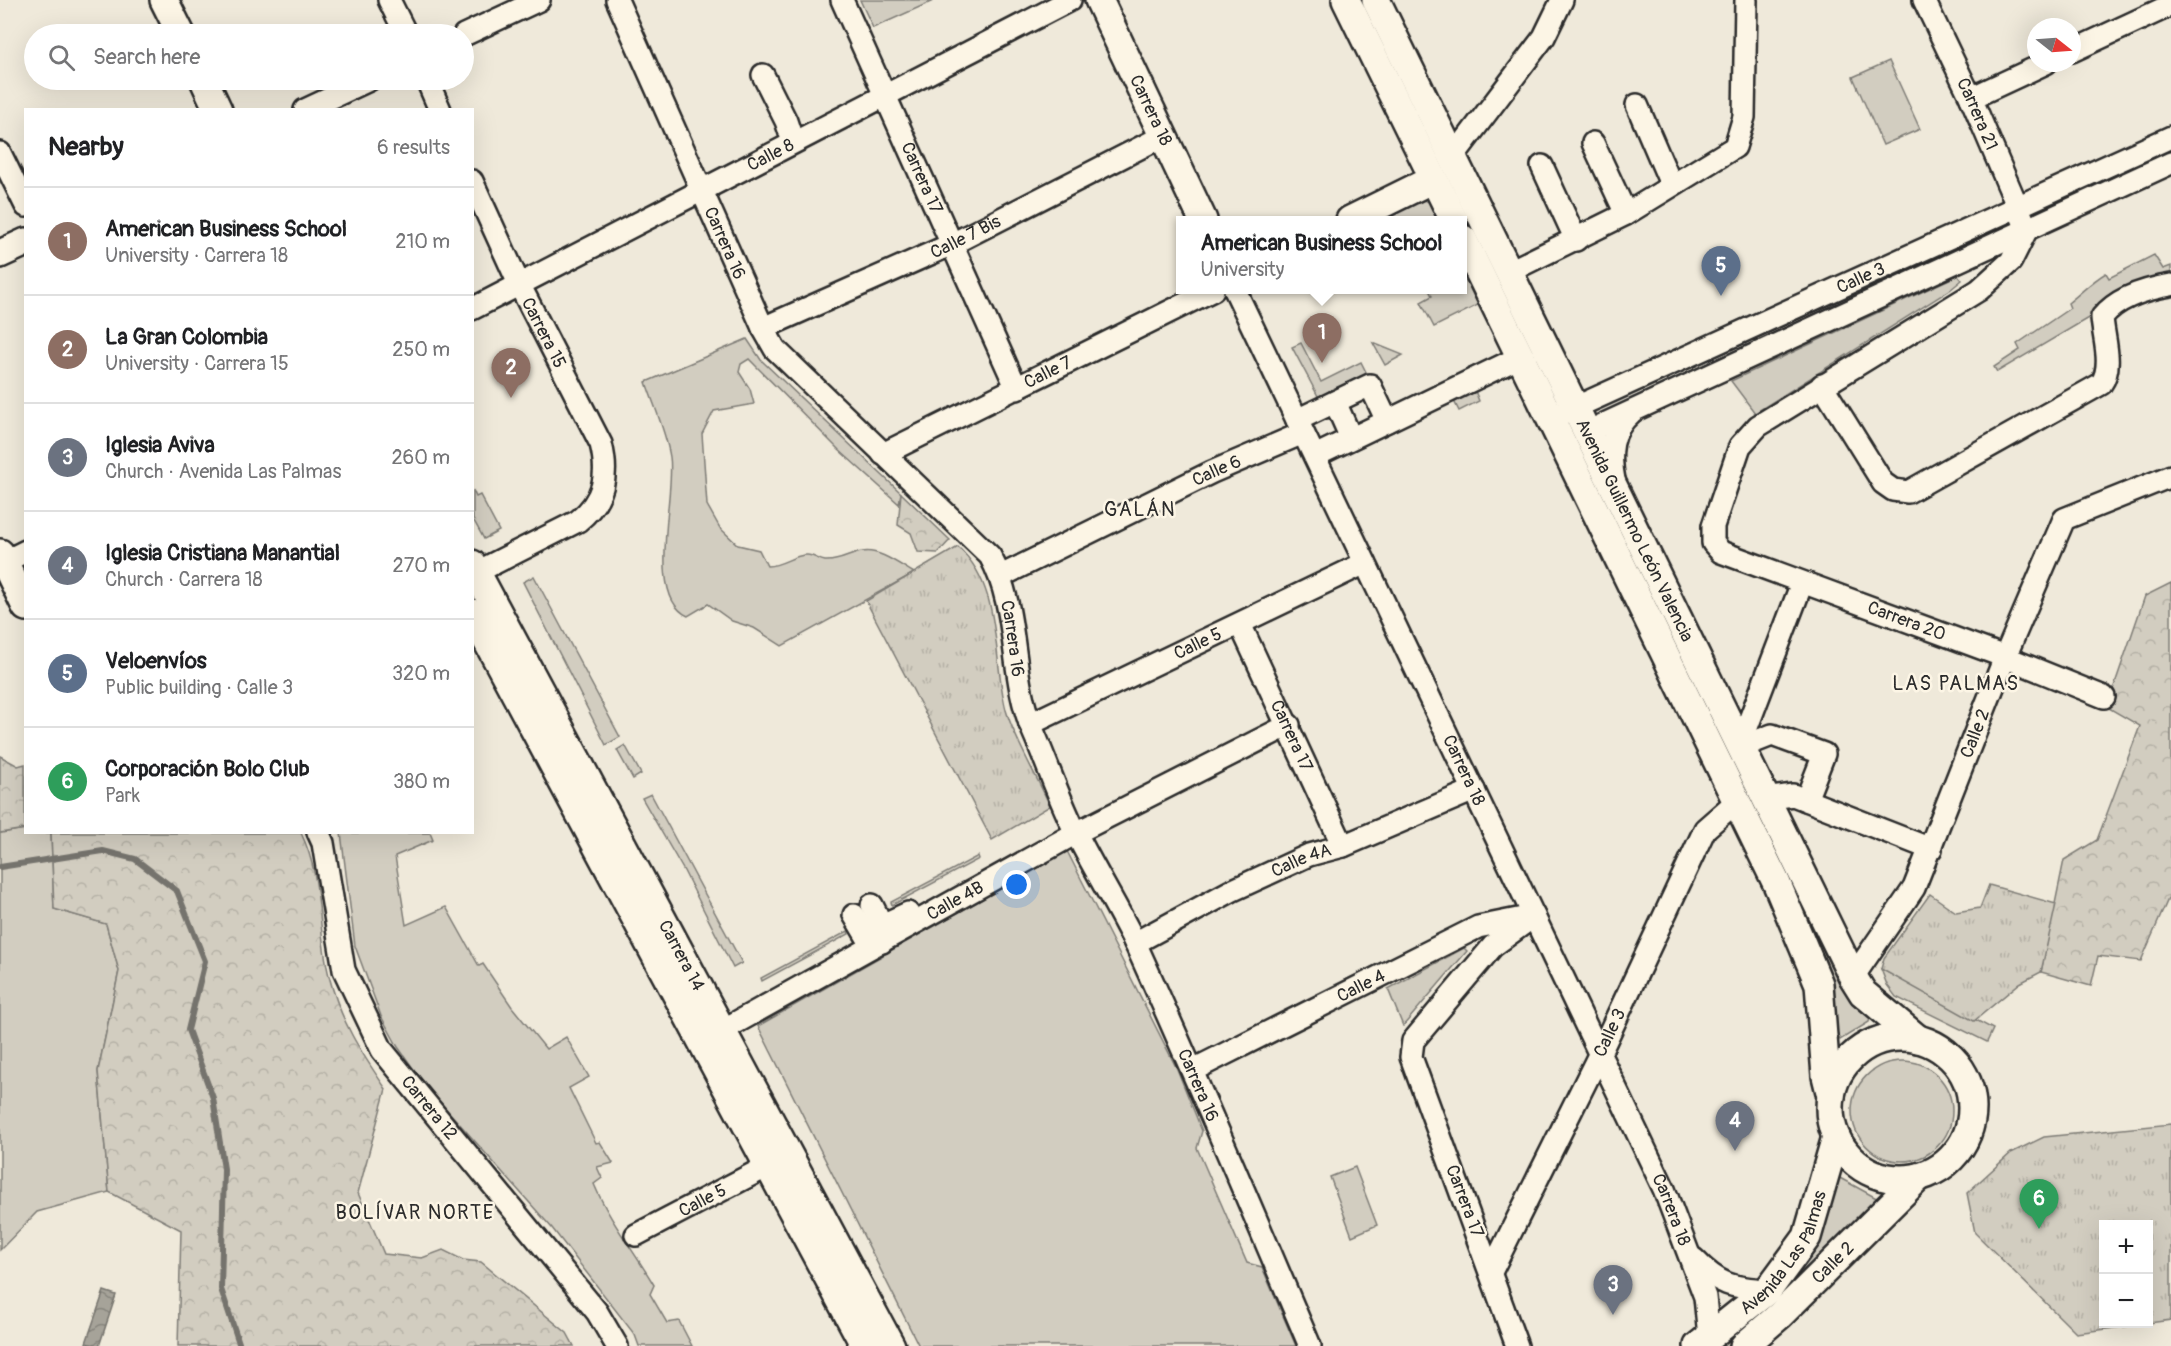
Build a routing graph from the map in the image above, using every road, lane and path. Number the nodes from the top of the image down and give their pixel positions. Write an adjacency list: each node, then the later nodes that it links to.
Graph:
1 (164, 0): 14 (main road)
2 (389, 0): 15 (street)
3 (539, 0): 16 (street)
4 (617, 0): 40 (street, Carrera 16)
5 (842, 0): 23 (street, Carrera 17)
6 (1070, 0): 23 (street, Calle 8)
7 (1099, 0): 29 (main road, Carrera 18)
8 (1346, 0): 37 (main road)
9 (1376, 0): 34 (main road, Avenida Guillermo León Valencia)
10 (1562, 0): 34 (street)
11 (1746, 0): 38 (street)
12 (1926, 0): 24 (street, Carrera 21)
13 (2171, 5): 17 (street)
14 (176, 24)
15 (401, 24)
16 (474, 31)
17 (2081, 47)
18 (2027, 72): 24 (street)
19 (763, 75): 31 (street)
20 (209, 90): 26 (main road)
21 (348, 90): 27 (street)
22 (431, 90): 28 (street)
23 (887, 96): 31 (street, Calle 8); 50 (street, Carrera 17)
24 (1971, 98): 42 (street, Carrera 21)
25 (1637, 105): 38 (street)
26 (217, 108)
27 (309, 108)
28 (439, 108)
29 (1162, 136): 44 (main road, Carrera 18); 50 (street, Calle 7 Bis)
30 (2171, 136): 42 (street, Calle 3)
31 (793, 142): 40 (street, Calle 8)
32 (1593, 143): 43 (street)
33 (0, 153): 41 (street)
34 (1452, 157): 53 (main road, Avenida Guillermo León Valencia)
35 (2171, 163): 47 (street, Calle 3)
36 (1542, 166): 48 (street)
37 (1433, 179): 45 (main road); 46 (main road)
38 (1671, 184): 43 (street)
39 (474, 185): 54 (street, Carrera 15)
40 (702, 192): 54 (street, Calle 8); 59 (street, Carrera 16)
41 (24, 202)
42 (2018, 206): 47 (street, Carrera 21); 64 (street, Calle 3)
43 (1626, 214): 48 (street)
44 (1201, 216)
45 (1358, 216)
46 (1452, 216)
47 (2027, 229): 61 (street); 65 (street, Calle 3)
48 (1576, 240): 53 (street)
49 (24, 243): 52 (main road)
50 (950, 245): 59 (street, Calle 7 Bis); 62 (street, Carrera 17)
51 (1467, 248): 60 (main road, Avenida Guillermo León Valencia)
52 (0, 254)
53 (1508, 272): 64 (main road, Avenida Guillermo León Valencia)
54 (519, 284): 58 (street, Calle 8); 77 (street, Carrera 15)
55 (2171, 285): 61 (street)
56 (1205, 294): 62 (street, Calle 7)
57 (1237, 294): 68 (street, Carrera 18)
58 (474, 308)
59 (763, 328): 71 (street, Carrera 16)
60 (1520, 357): 66 (main road, Avenida Guillermo León Valencia); 67 (street)
61 (1822, 385): 79 (street, Carrera 20)
62 (1017, 389): 71 (street, Calle 7)
63 (1335, 402): 67 (street, Calle 6); 68 (street, Calle 6); 70 (street)
64 (1575, 408): 66 (street, Calle 3); 69 (main road, Avenida Guillermo León Valencia)
65 (1636, 409): 69 (street, Calle 3); 74 (street)
66 (1550, 419): 91 (main road, Avenida Guillermo León Valencia)
67 (1387, 421): 70 (street)
68 (1300, 427): 72 (street, Carrera 18); 78 (street, Calle 6)
69 (1587, 432): 74 (main road, Avenida Guillermo León Valencia)
70 (1351, 438): 72 (street)
71 (883, 454): 78 (street, Carrera 16)
72 (1314, 456): 76 (street, Carrera 18)
73 (2171, 476): 83 (street, Calle 2)
74 (1616, 492): 87 (main road, Avenida Guillermo León Valencia)
75 (7, 557): 80 (main road)
76 (1365, 562): 82 (street, Calle 5); 88 (street, Carrera 18)
77 (475, 568): 102 (main road, Carrera 14)
78 (1001, 576): 85 (street, Carrera 16)
79 (1802, 583): 83 (street, Carrera 20); 87 (street)
80 (24, 602)
81 (474, 621): 108 (main road, Carrera 14)
82 (1240, 624): 85 (street, Calle 5); 86 (street, Carrera 17)
83 (2005, 657): 84 (street, Carrera 20); 95 (street, Calle 2)
84 (2104, 697)
85 (1030, 724): 92 (street, Carrera 16)
86 (1289, 725): 92 (street, Calle 4B); 94 (street, Carrera 17)
87 (1739, 748): 89 (main road, Avenida Guillermo León Valencia); 90 (street)
88 (1474, 790): 94 (street, Calle 4A); 96 (street, Carrera 18)
89 (1764, 799): 90 (street); 101 (main road, Avenida Guillermo León Valencia)
90 (1806, 800): 95 (street)
91 (1737, 801): 104 (street, Calle 3); 106 (main road, Avenida Guillermo León Valencia)
92 (1073, 827): 98 (street, Calle 4B); 98 (street); 99 (street, Carrera 16)
93 (319, 834): 115 (street, Carrera 12)
94 (1343, 846): 99 (street, Calle 4A)
95 (1931, 849): 101 (street, Calle 2)
96 (1534, 916): 97 (street, Calle 4); 100 (street); 104 (street, Carrera 18)
97 (1467, 933): 100 (street); 105 (street, Calle 4)
98 (882, 942): 102 (street, Calle 4B)
99 (1135, 943): 105 (street, Carrera 16)
100 (1479, 964): 112 (street, Carrera 17)
101 (1852, 977): 103 (main road, Avenida Guillermo León Valencia)
102 (721, 1030): 116 (main road, Carrera 14)
103 (1918, 1039): 106 (main road); 109 (main road)
104 (1600, 1053): 111 (street, Carrera 18); 112 (street, Calle 3)
105 (1193, 1070): 117 (street, Carrera 16)
106 (1831, 1096): 107 (main road)
107 (1836, 1137): 109 (main road); 113 (main road, Avenida Las Palmas)
108 (768, 1167): 110 (street, Calle 5); 116 (main road, Carrera 14)
109 (1919, 1177): 119 (main road, Calle 2)
110 (636, 1235)
111 (1690, 1254): 113 (street, Carrera 18); 114 (street, Carrera 18)
112 (1491, 1272): 118 (street, Carrera 17)
113 (1768, 1290): 114 (main road, Avenida Las Palmas)
114 (1704, 1341)
115 (617, 1346)
116 (885, 1346)
117 (1310, 1346)
118 (1517, 1346)
119 (1744, 1346)

